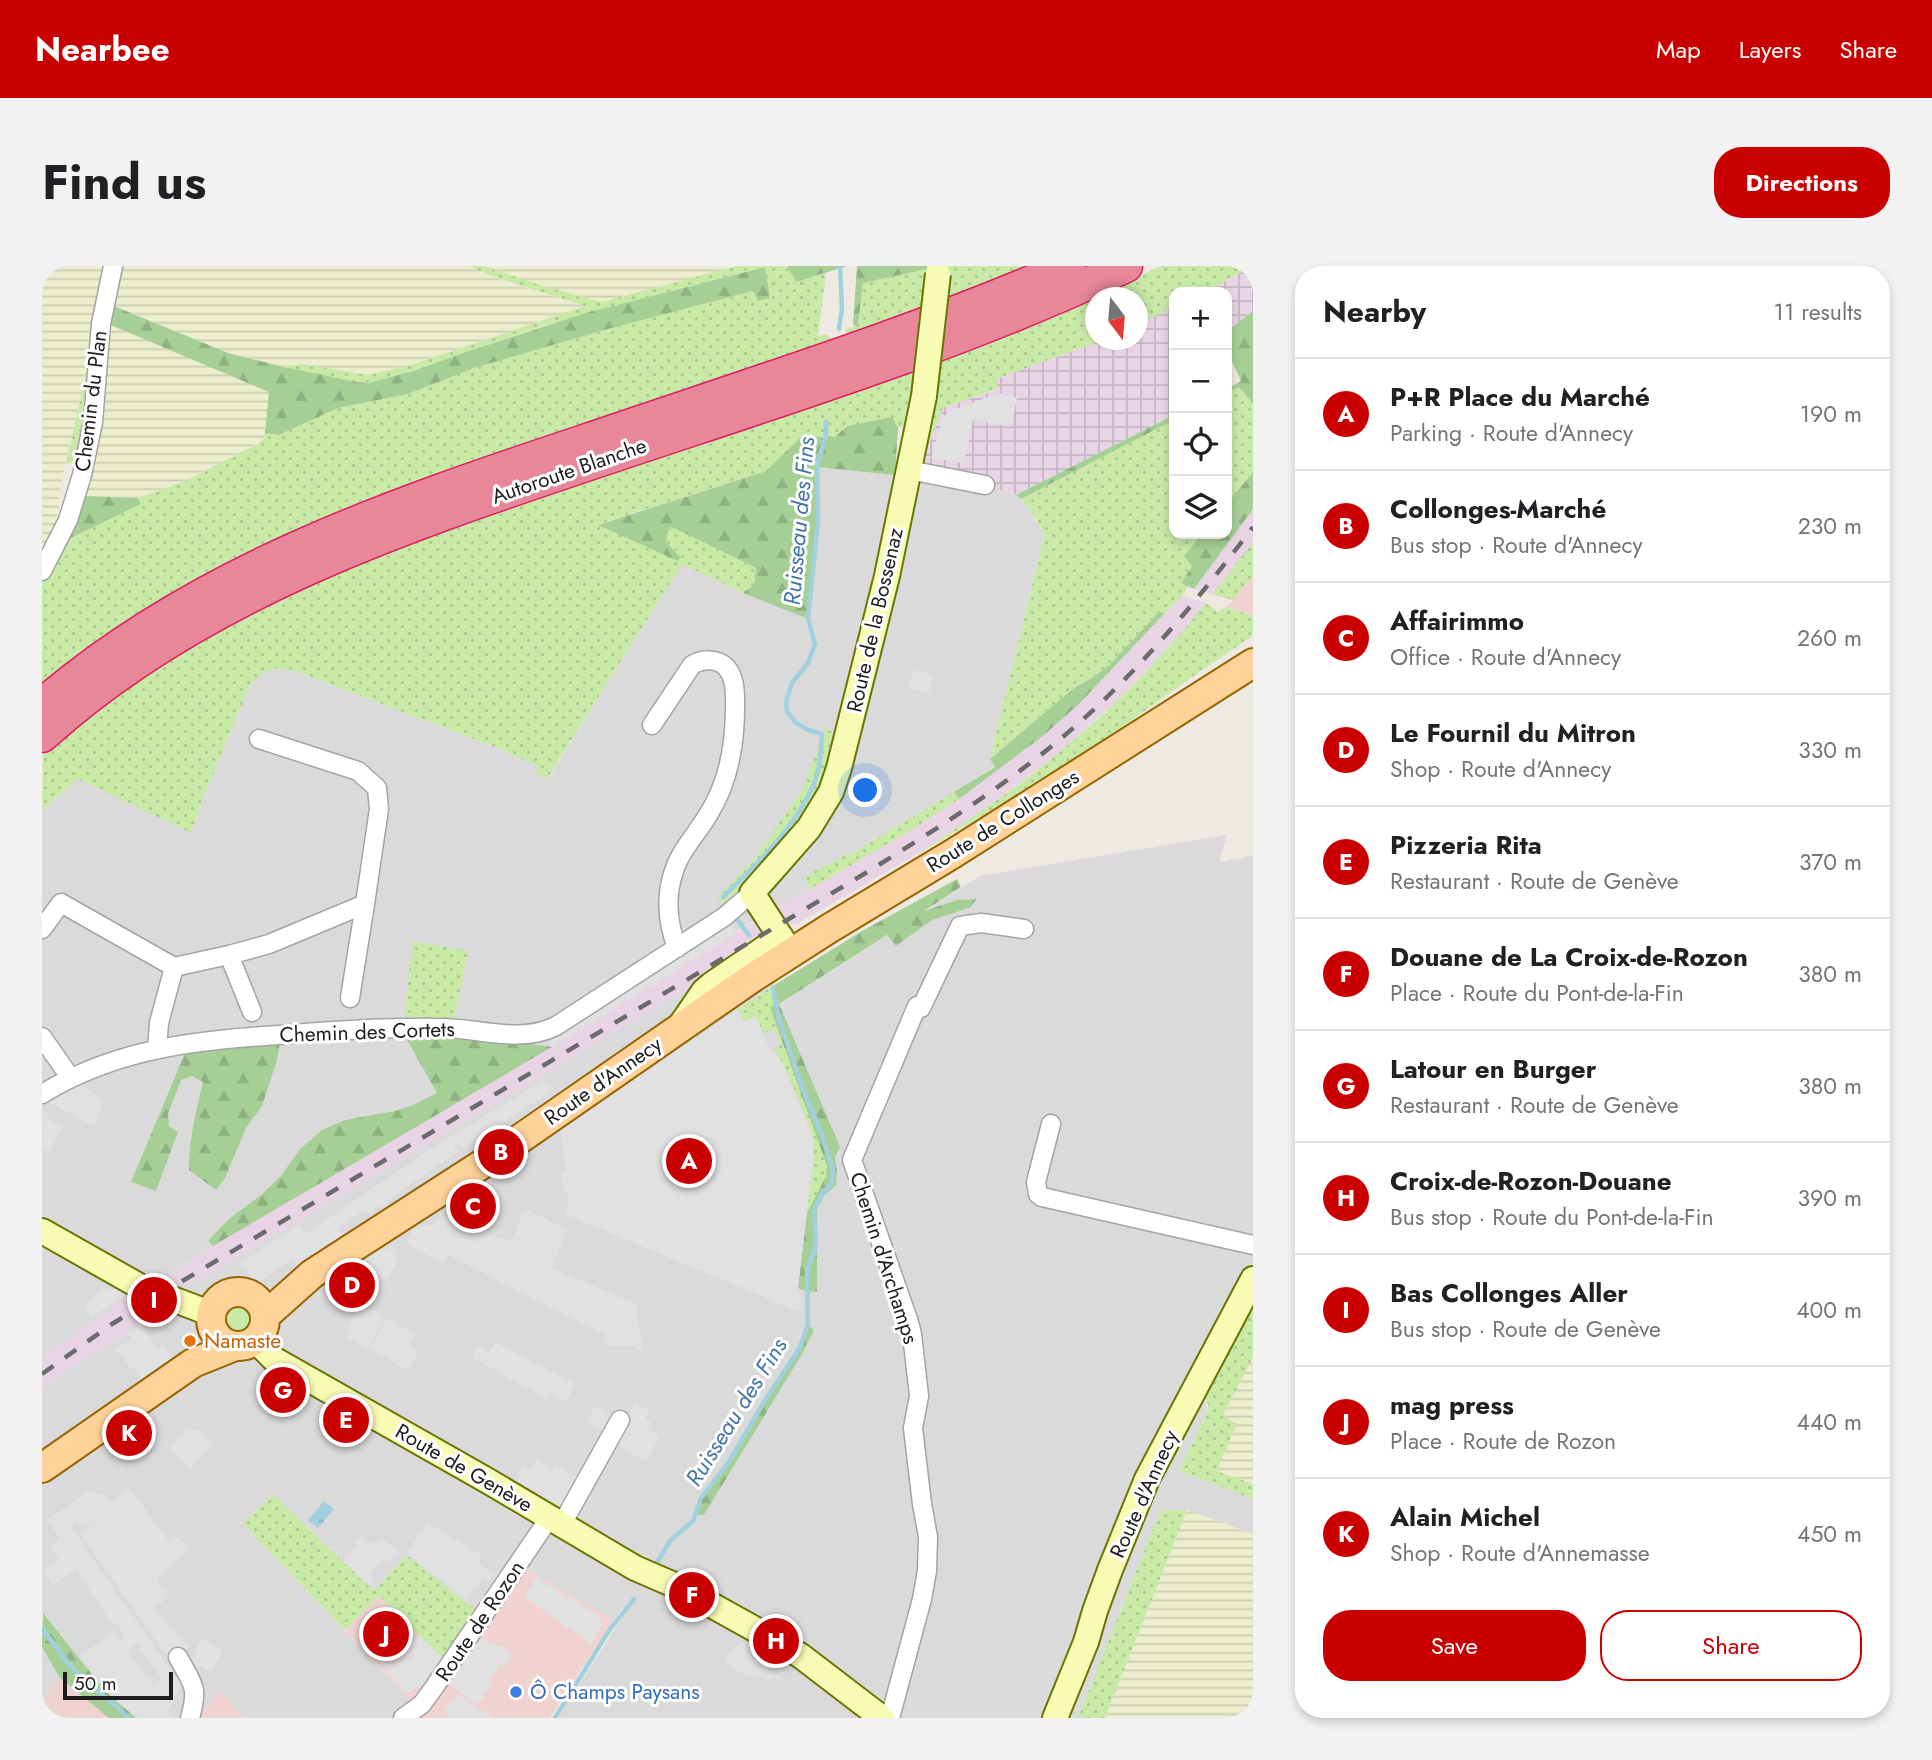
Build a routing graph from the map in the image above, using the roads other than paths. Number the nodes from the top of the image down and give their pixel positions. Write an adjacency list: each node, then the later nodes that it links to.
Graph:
1 (113, 266): 7 (street, Chemin du Plan)
2 (1069, 266): 9 (highway, Autoroute Blanche)
3 (1126, 266): 11 (highway, Autoroute Blanche)
4 (939, 270): 5 (street, Route de la Bossenaz, bridge)
5 (909, 470): 6 (street); 13 (street, Route de la Bossenaz)
6 (985, 485)
7 (42, 571)
8 (1253, 663): 17 (main road, Route de Collonges)
9 (42, 705)
10 (652, 725): 18 (street)
11 (42, 736)
12 (259, 739): 14 (street)
13 (752, 892): 17 (street); 18 (street, Chemin des Cortets)
14 (365, 904): 19 (street); 22 (street)
15 (42, 929): 20 (street)
16 (1024, 929): 41 (street, Chemin d'Archamps)
17 (786, 945): 21 (main road, Route de Collonges); 24 (street)
18 (677, 948): 26 (street, Chemin des Cortets)
19 (229, 956): 20 (street); 23 (street)
20 (174, 967): 26 (street)
21 (752, 978): 24 (main road, Route d'Annecy)
22 (351, 998)
23 (252, 1012)
24 (676, 1031): 33 (main road, Route d'Annecy)
25 (42, 1037): 27 (street)
26 (157, 1049): 27 (street, Chemin des Cortets)
27 (70, 1077): 28 (street, Chemin des Cortets)
28 (42, 1094)
29 (1051, 1124): 31 (street)
30 (42, 1231): 33 (street, Route de Genève)
31 (1253, 1245)
32 (1253, 1279): 42 (street, Route d'Annecy)
33 (239, 1324): 35 (main road); 36 (street, Route de Genève)
34 (620, 1420): 36 (street, Route de Rozon)
35 (42, 1468)
36 (556, 1521): 39 (street, Route de Rozon); 40 (street, Route de Genève)
37 (178, 1657): 38 (street)
38 (190, 1718)
39 (403, 1718)
40 (882, 1718)
41 (890, 1718)
42 (1055, 1718)

